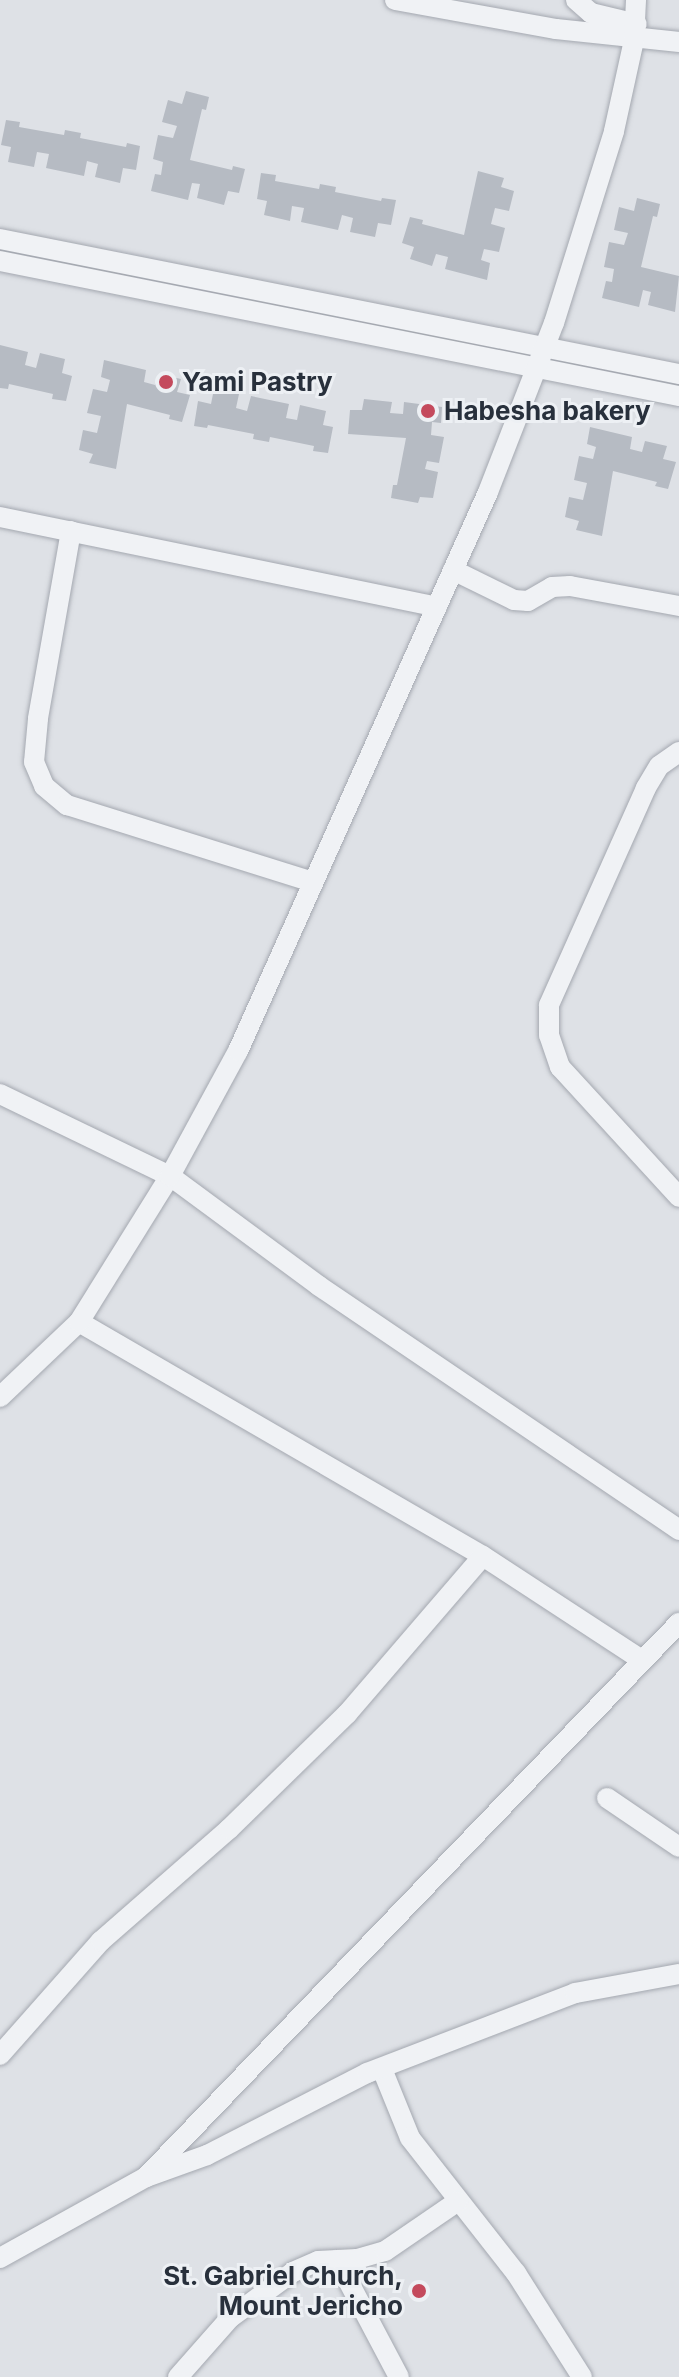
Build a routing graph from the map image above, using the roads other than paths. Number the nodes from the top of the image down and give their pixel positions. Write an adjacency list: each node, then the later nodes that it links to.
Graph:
1 (395, 0): 4 (street)
2 (576, 0): 4 (street)
3 (636, 0): 4 (street)
4 (636, 32): 5 (street); 8 (street)
5 (679, 42)
6 (0, 239): 8 (street)
7 (0, 261): 9 (street)
8 (544, 349): 9 (street); 10 (street)
9 (535, 369): 11 (street); 14 (street)
10 (679, 374)
11 (679, 396)
12 (0, 517): 13 (street)
13 (71, 531): 16 (street); 18 (street)
14 (453, 570): 15 (street); 16 (street)
15 (679, 606)
16 (437, 607): 18 (street)
17 (679, 752): 21 (street)
18 (313, 882): 20 (street)
19 (0, 1094): 20 (street)
20 (170, 1176): 22 (street); 24 (street)
21 (679, 1197)
22 (79, 1322): 23 (street); 25 (street)
23 (0, 1397)
24 (679, 1530)
25 (483, 1556): 27 (street); 31 (street)
26 (679, 1623): 27 (street)
27 (642, 1660): 33 (street)
28 (607, 1798): 29 (street)
29 (679, 1847)
30 (679, 1974): 32 (street)
31 (0, 2055)
32 (382, 2069): 33 (street); 34 (street)
33 (146, 2177): 35 (street)
34 (458, 2201): 36 (street); 39 (street)
35 (0, 2258)
36 (337, 2260): 37 (street); 38 (street)
37 (178, 2377)
38 (399, 2377)
39 (582, 2377)

